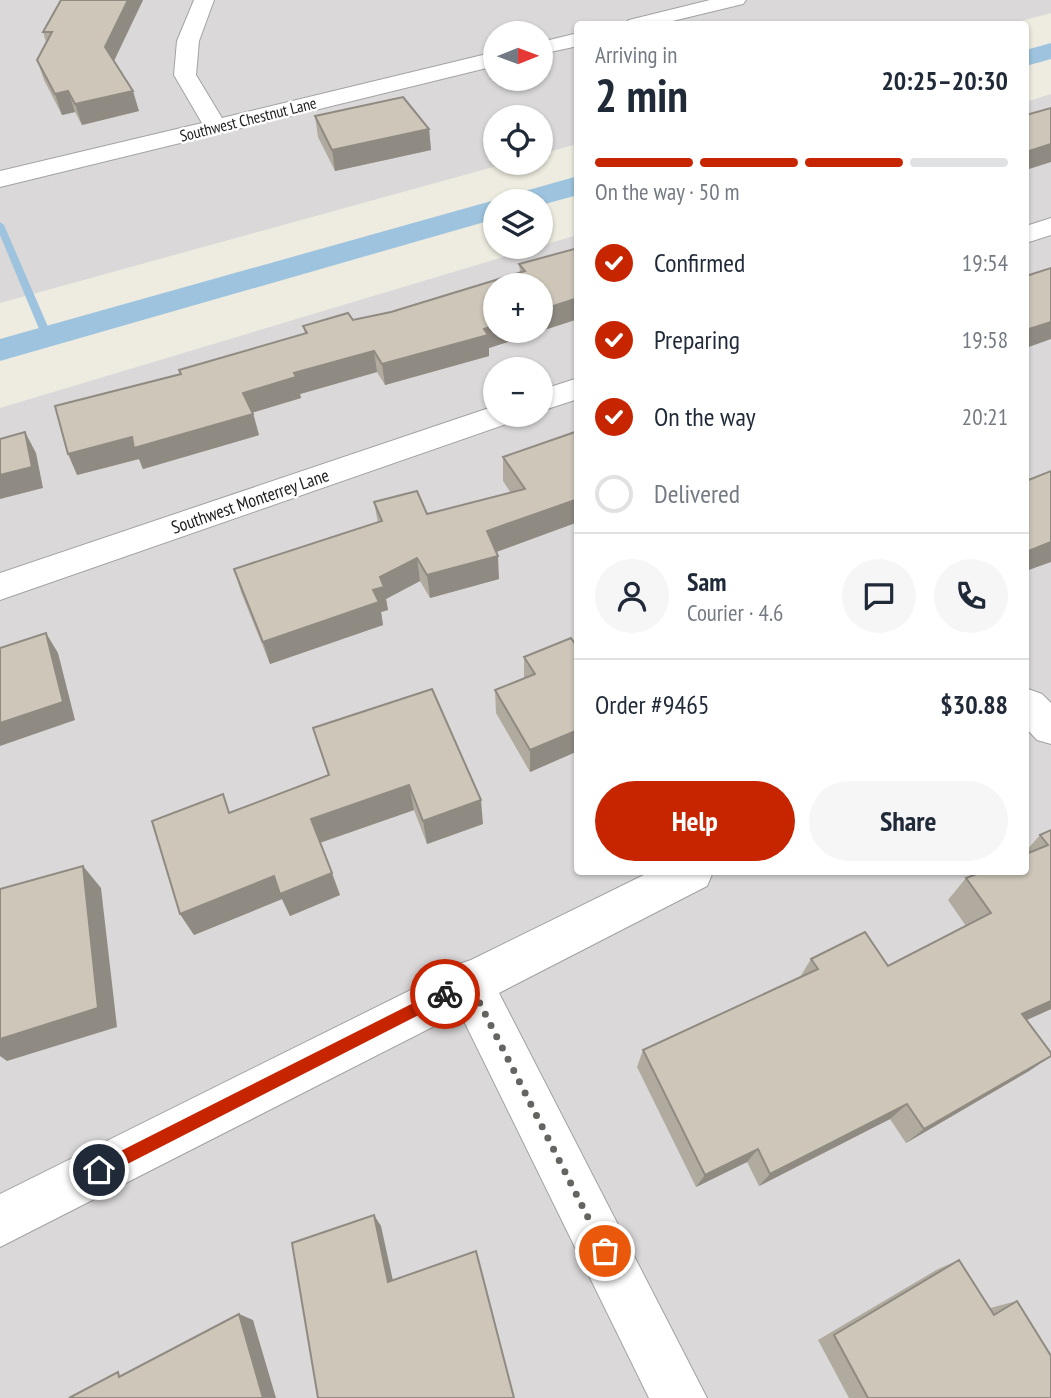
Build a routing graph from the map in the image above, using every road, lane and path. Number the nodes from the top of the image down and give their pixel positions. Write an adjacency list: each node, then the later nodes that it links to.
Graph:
1 (204, 0): 7 (street)
2 (736, 0): 3 (street)
3 (648, 21)
4 (574, 40): 5 (street)
5 (553, 45)
6 (483, 62): 7 (street, Southwest Chestnut Lane)
7 (216, 127): 8 (street, Southwest Chestnut Lane)
8 (0, 179)
9 (1051, 226): 10 (street)
10 (1029, 234)
11 (574, 389): 12 (street)
12 (553, 397)
13 (483, 421): 14 (street, Southwest Monterrey Lane)
14 (0, 587)
15 (686, 875): 16 (street)
16 (469, 982): 17 (street); 18 (street)
17 (0, 1221)
18 (679, 1398)

